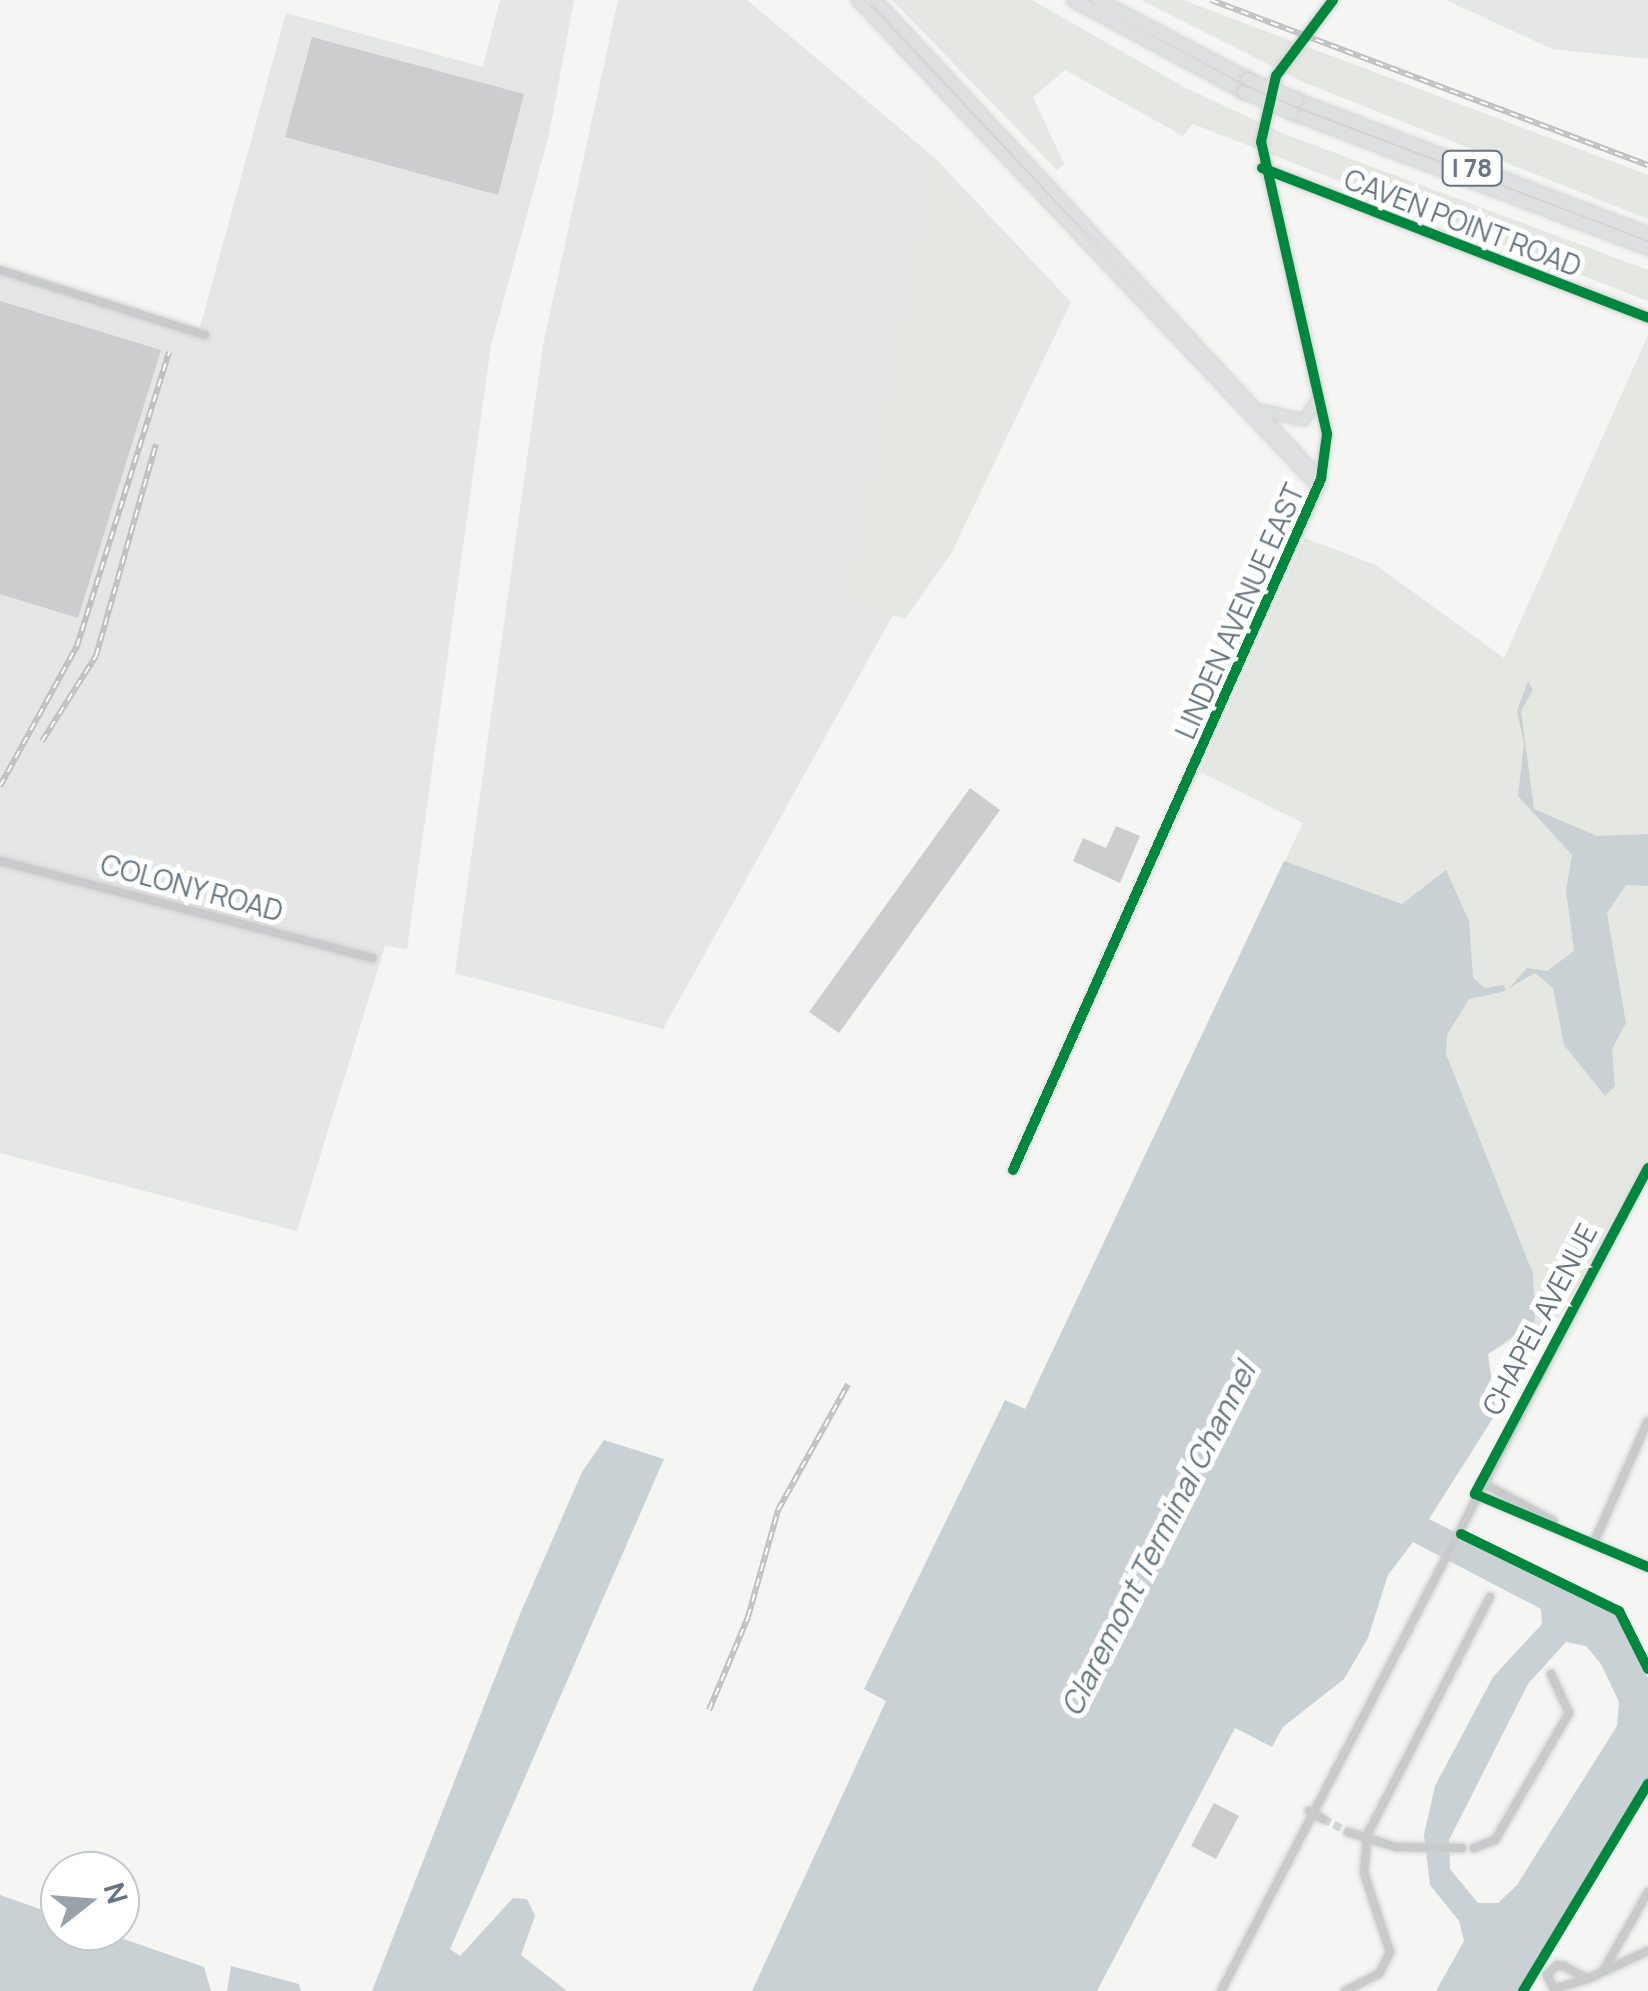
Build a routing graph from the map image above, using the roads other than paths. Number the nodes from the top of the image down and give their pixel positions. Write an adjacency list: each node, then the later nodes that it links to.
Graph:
1 (856, 0): 16 (street)
2 (876, 0): 15 (street)
3 (1073, 0): 6 (highway, I 78)
4 (1098, 0): 6 (highway, I 78)
5 (1333, 0): 8 (street, LINDEN AVENUE EAST)
6 (1246, 85): 7 (highway, I 78, bridge)
7 (1294, 106): 9 (highway, I 78); 10 (highway, I 78)
8 (1262, 168): 12 (street, CAVEN POINT ROAD); 14 (street, LINDEN AVENUE EAST)
9 (1648, 234)
10 (1648, 248)
11 (0, 270): 13 (street)
12 (1648, 318)
13 (205, 336)
14 (1319, 398): 15 (street); 16 (street, LINDEN AVENUE EAST)
15 (1259, 409): 16 (street)
16 (1320, 484): 20 (street, LINDEN AVENUE EAST)
17 (0, 861): 18 (street, COLONY ROAD)
18 (372, 958)
19 (1648, 1168): 22 (street, CHAPEL AVENUE)
20 (1012, 1170)
21 (1648, 1421): 25 (street)
22 (1480, 1482): 23 (street, CHAPEL AVENUE); 24 (street)
23 (1475, 1494): 24 (street); 29 (street, CHAPEL AVENUE)
24 (1561, 1527): 25 (street)
25 (1595, 1540): 26 (street)
26 (1647, 1563)
27 (1490, 1597): 32 (street)
28 (1551, 1674): 34 (street)
29 (1309, 1811): 30 (street); 41 (street, CHAPEL AVENUE)
30 (1323, 1819)
31 (1348, 1832): 32 (street)
32 (1365, 1840): 33 (street); 42 (street)
33 (1458, 1848)
34 (1474, 1848)
35 (1648, 1892): 36 (street)
36 (1617, 1946): 38 (street); 39 (street)
37 (1648, 1951): 38 (street)
38 (1630, 1959): 39 (street)
39 (1602, 1972): 40 (street)
40 (1587, 1979): 40 (street)
41 (1221, 1991)
42 (1346, 1991)

